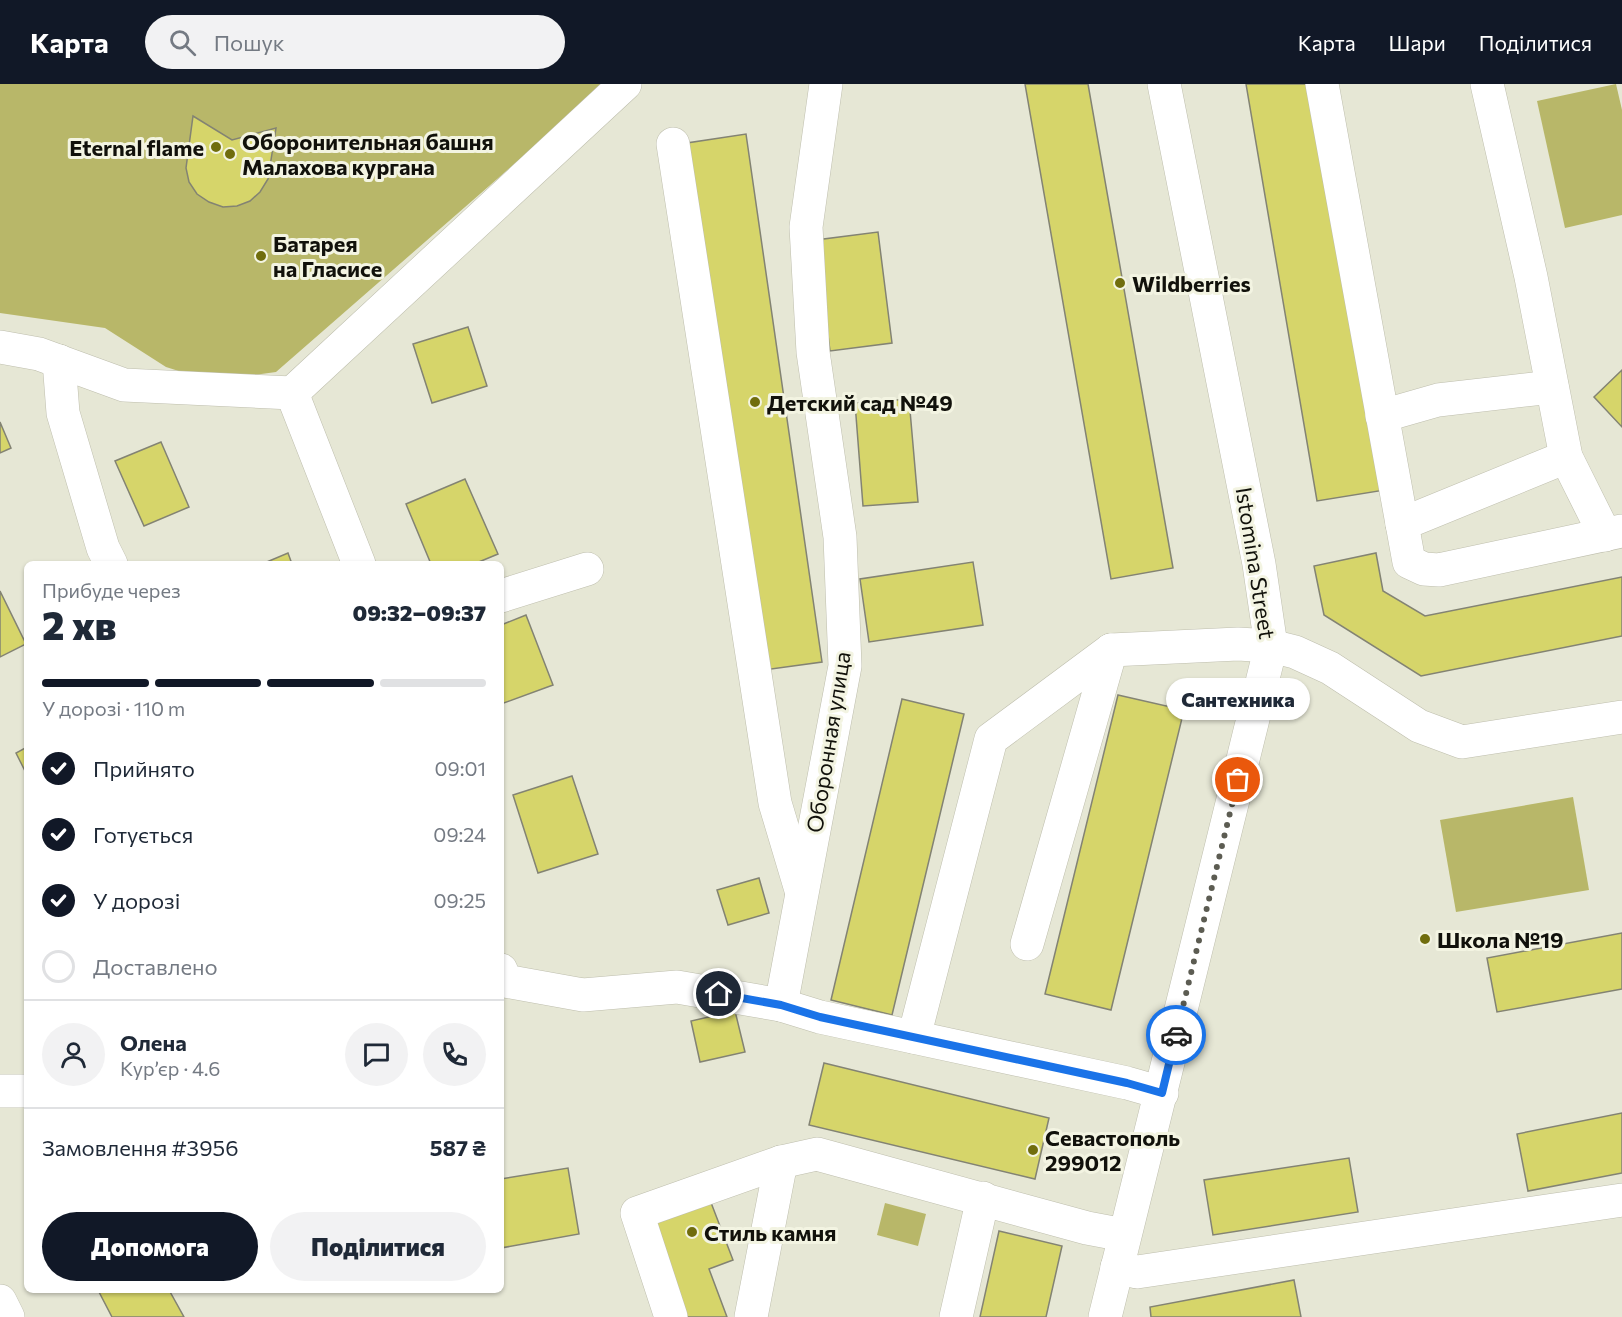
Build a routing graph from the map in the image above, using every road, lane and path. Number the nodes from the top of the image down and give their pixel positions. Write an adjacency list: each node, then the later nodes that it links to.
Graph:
1 (625, 84): 10 (street)
2 (826, 84): 22 (street, Оборонная улица)
3 (1163, 84): 19 (street, Istomina Street)
4 (1322, 84): 11 (street)
5 (1487, 84): 9 (street)
6 (673, 144): 22 (street)
7 (0, 347): 8 (street)
8 (59, 361): 10 (street); 15 (street)
9 (1552, 387): 11 (street); 12 (street)
10 (292, 393): 16 (street)
11 (1382, 416): 13 (street)
12 (1566, 457): 13 (street); 14 (street)
13 (1402, 524): 14 (street)
14 (1613, 533)
15 (110, 561)
16 (358, 561)
17 (587, 569): 18 (street)
18 (504, 595)
19 (1271, 646): 20 (street); 21 (street); 29 (street, Istomina Street)
20 (1111, 650): 23 (street); 26 (street)
21 (1622, 717)
22 (803, 895): 25 (street, Оборонная улица)
23 (1027, 944)
24 (504, 978): 25 (street)
25 (781, 1005): 26 (street)
26 (914, 1037): 29 (street)
27 (0, 1091): 28 (street)
28 (24, 1091)
29 (1162, 1093): 33 (street, Istomina Street)
30 (782, 1162): 31 (street); 37 (street); 38 (street)
31 (983, 1198): 33 (street); 39 (street)
32 (1622, 1200): 34 (street)
33 (1124, 1235): 34 (street, Istomina Street)
34 (1117, 1267): 40 (street, Istomina Street)
35 (0, 1301): 36 (street)
36 (8, 1317)
37 (671, 1317)
38 (751, 1317)
39 (956, 1317)
40 (1105, 1317)

